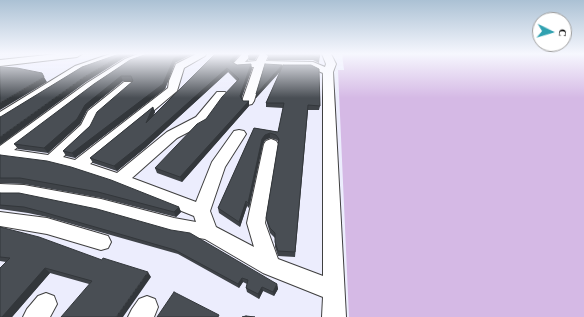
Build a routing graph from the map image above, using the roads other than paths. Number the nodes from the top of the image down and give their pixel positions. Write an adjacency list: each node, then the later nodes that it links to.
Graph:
1 (78, 69): 11 (lane)
2 (116, 69): 14 (lane)
3 (179, 69): 16 (lane)
4 (260, 69): 10 (lane)
5 (321, 69): 7 (lane)
6 (329, 69): 7 (lane)
7 (328, 72): 24 (lane)
8 (128, 84): 15 (lane)
9 (221, 94): 17 (lane)
10 (248, 101)
11 (0, 116)
12 (239, 134): 19 (lane)
13 (270, 144): 23 (lane)
14 (0, 153): 15 (lane)
15 (51, 160): 16 (lane)
16 (78, 166): 17 (lane)
17 (120, 180): 19 (lane)
18 (0, 190): 21 (lane)
19 (201, 211): 21 (lane)
20 (0, 219): 22 (lane)
21 (209, 232): 23 (lane)
22 (101, 242)
23 (270, 266): 24 (lane)
24 (334, 291): 25 (lane)
25 (334, 317)

